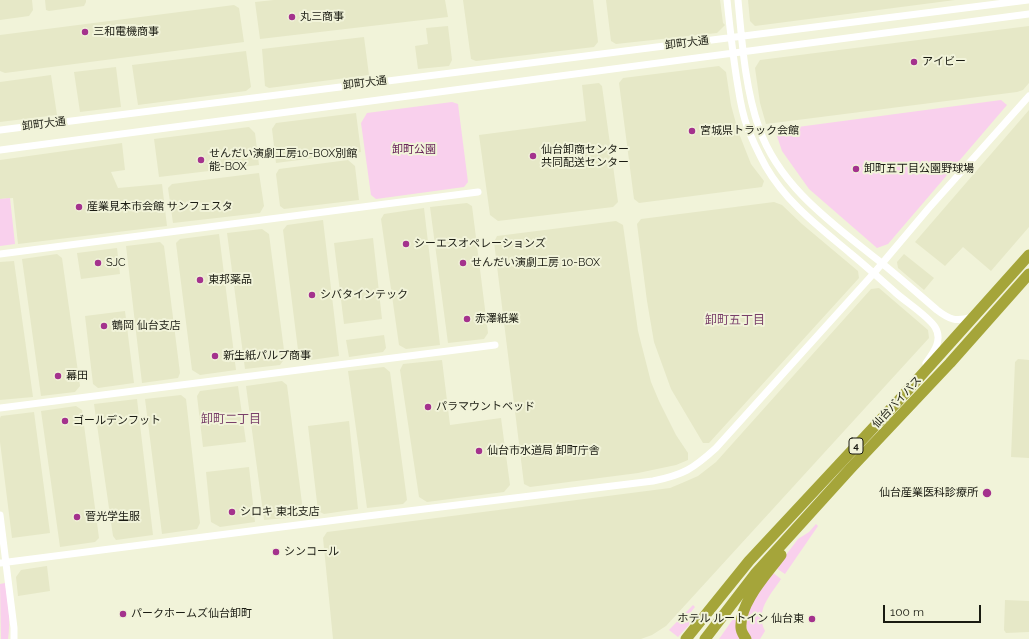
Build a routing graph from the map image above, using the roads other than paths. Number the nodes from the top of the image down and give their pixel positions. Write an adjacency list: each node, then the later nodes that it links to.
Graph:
1 (727, 0): 6 (street)
2 (738, 0): 5 (street)
3 (1028, 0): 5 (street, 卸町大通)
4 (1029, 14): 7 (street)
5 (743, 36): 6 (street, 卸町大通); 7 (street)
6 (731, 38): 8 (street); 10 (street, 卸町大通)
7 (744, 52): 8 (street); 15 (street)
8 (733, 54): 11 (street); 16 (street)
9 (1029, 96): 15 (street)
10 (0, 130)
11 (0, 150)
12 (478, 192): 13 (street)
13 (0, 254)
14 (1029, 255): 18 (highway, 仙台バイパス / 4)
15 (882, 263): 16 (street); 18 (street)
16 (874, 273): 20 (street); 24 (street)
17 (1029, 274): 23 (highway, 仙台バイパス / 4)
18 (975, 316): 20 (highway, 仙台バイパス / 4)
19 (495, 344): 21 (street)
20 (900, 399): 26 (highway, 仙台バイパス / 4)
21 (0, 408)
22 (0, 515): 24 (street)
23 (795, 531): 27 (highway, 仙台バイパス / 4); 28 (highway)
24 (3, 563): 25 (street)
25 (14, 639)
26 (686, 639)
27 (705, 639)
28 (746, 639)

